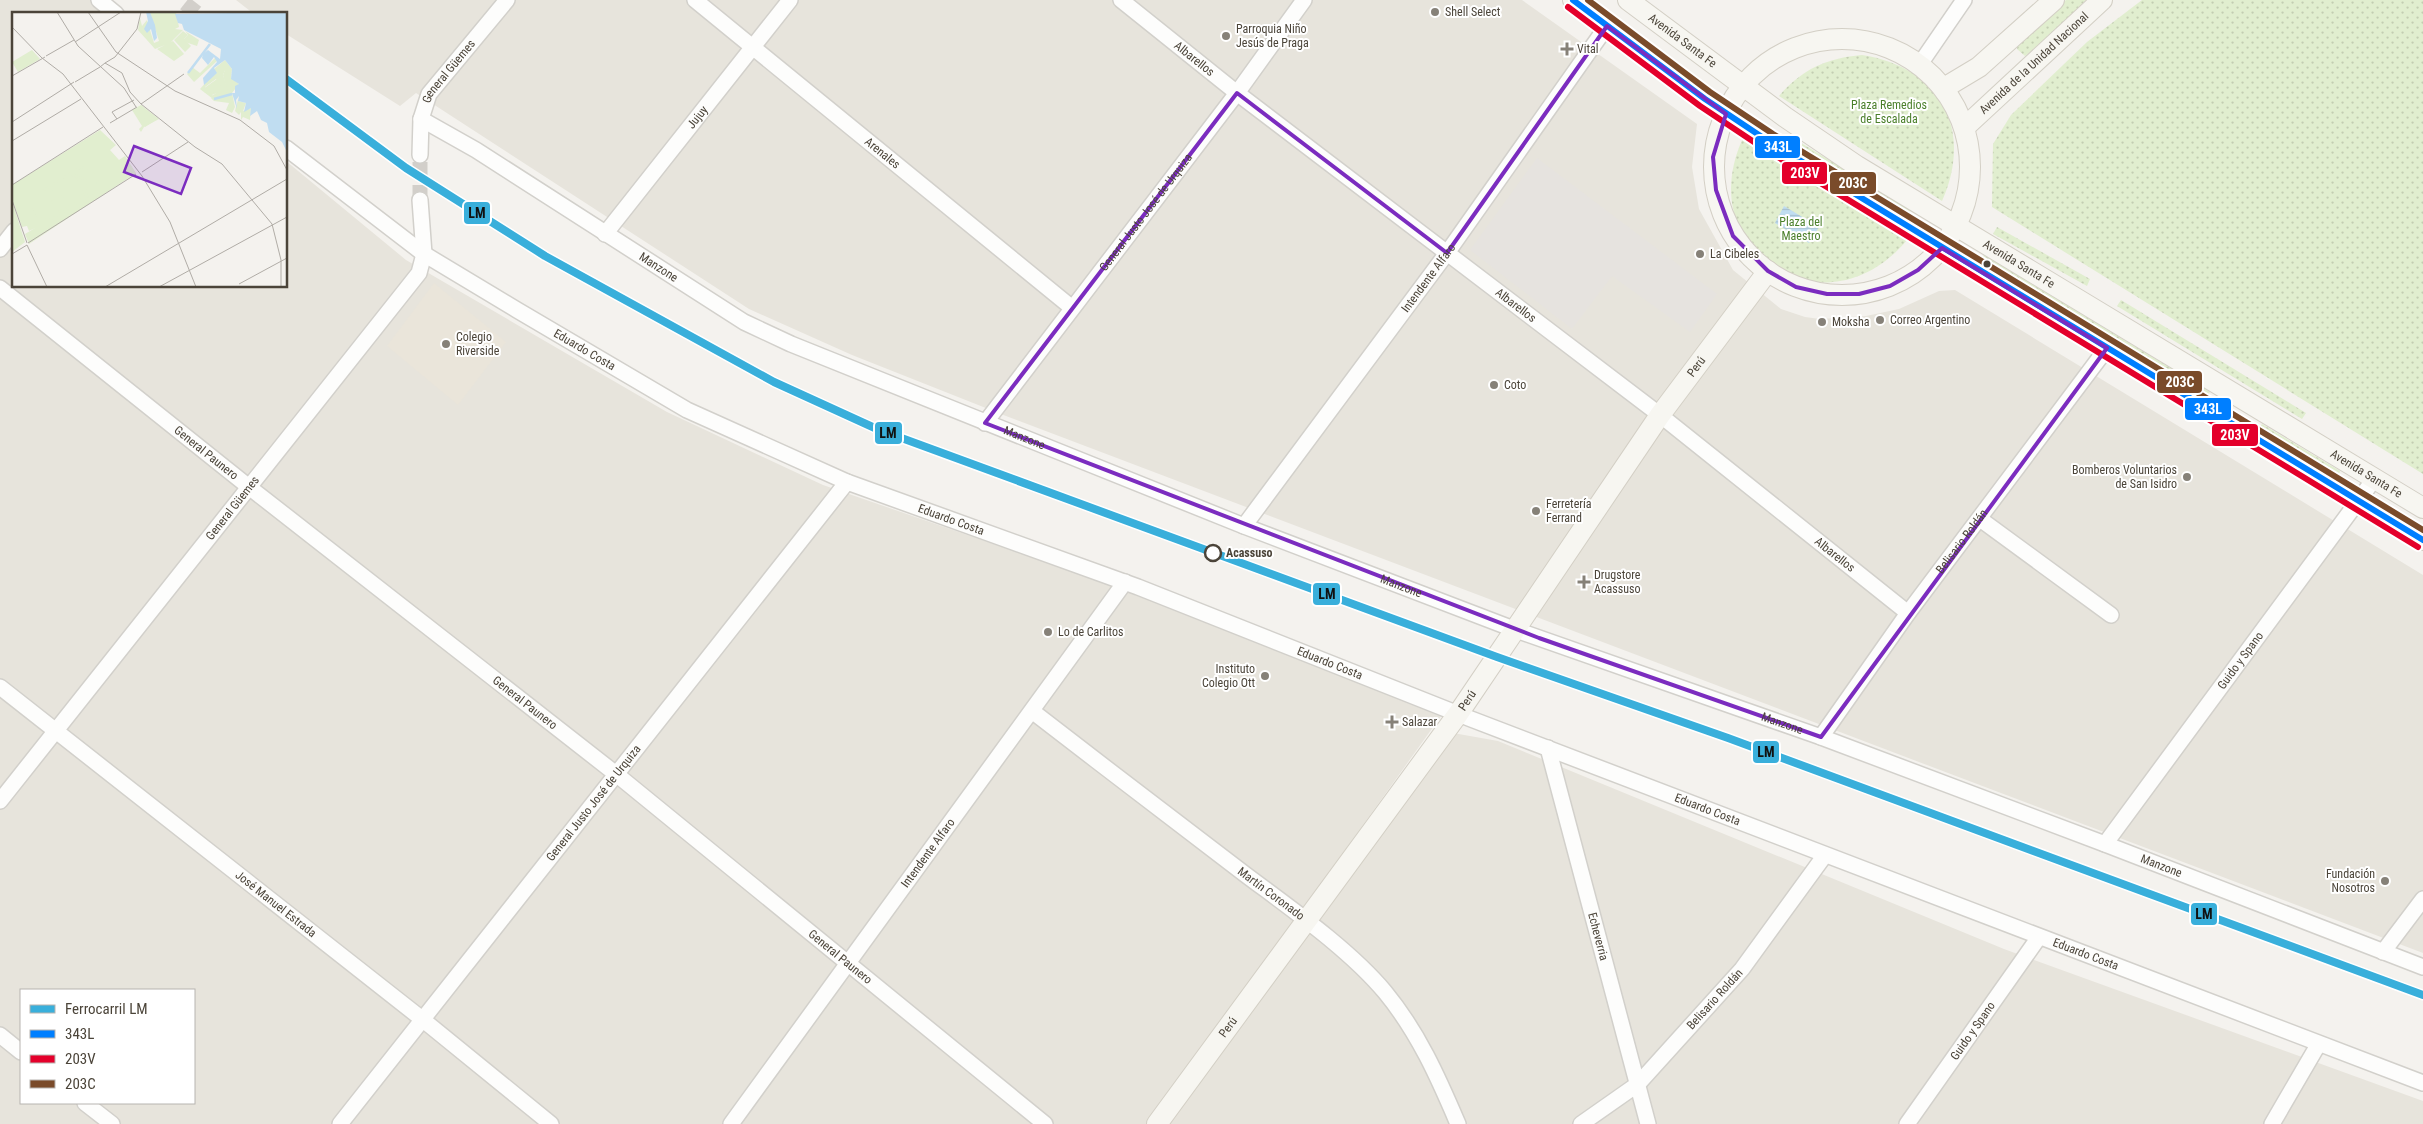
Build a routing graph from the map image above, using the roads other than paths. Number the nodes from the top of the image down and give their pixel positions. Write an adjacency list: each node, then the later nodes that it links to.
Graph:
1 (99, 0): 12 (street)
2 (507, 0): 20 (street, General Güemes)
3 (695, 0): 14 (street, Arenales)
4 (790, 0): 14 (street, Jujuy)
5 (1122, 0): 18 (street, Albarellos)
6 (1304, 0): 18 (street, General Justo José de Urquiza)
7 (1572, 0): 13 (main road)
8 (1628, 0): 16 (main road, Avenida Santa Fe)
9 (1964, 0): 15 (street)
10 (2054, 0): 17 (main road)
11 (2102, 0): 21 (main road, Avenida de la Unidad Nacional)
12 (114, 12)
13 (1607, 26): 19 (main road); 30 (street, Intendente Alfaro)
14 (753, 46): 27 (street, Jujuy); 34 (street, Arenales)
15 (1920, 64): 16 (main road); 17 (main road)
16 (1743, 86): 19 (main road); 25 (main road, Avenida Santa Fe)
17 (1944, 88): 21 (main road)
18 (1237, 93): 30 (street, Albarellos); 34 (street, General Justo José de Urquiza)
19 (1726, 114): 28 (main road); 32 (main road)
20 (420, 119): 23 (street, General Güemes); 27 (street, Manzone)
21 (1965, 126): 25 (main road)
22 (288, 150): 31 (street, Eduardo Costa)
23 (420, 155)
24 (420, 200): 31 (street, General Güemes)
25 (1956, 227): 28 (main road); 36 (main road, Avenida Santa Fe)
26 (12, 234): 29 (street)
27 (605, 234): 39 (street, Manzone)
28 (1942, 248): 32 (main road); 35 (main road)
29 (0, 249)
30 (1447, 253): 37 (street, Albarellos); 46 (street, Intendente Alfaro)
31 (424, 254): 41 (street, Eduardo Costa); 42 (street, General Güemes)
32 (1768, 271): 37 (main road, Perú)
33 (0, 288): 42 (street, General Paunero)
34 (1071, 307): 39 (street, General Justo José de Urquiza)
35 (2107, 348): 38 (main road); 45 (street, Belisario Roldán)
36 (2241, 398): 38 (main road); 40 (main road, Avenida Santa Fe)
37 (1660, 416): 49 (street, Albarellos); 51 (main road, Perú)
38 (2227, 421): 43 (main road)
39 (984, 423): 46 (street, Manzone)
40 (2375, 478): 43 (street, Guido y Spano); 44 (main road, Avenida Santa Fe)
41 (847, 482): 48 (street, Eduardo Costa); 58 (street, General Justo José de Urquiza)
42 (249, 487): 55 (street, General Güemes); 58 (street, General Paunero)
43 (2359, 501): 47 (main road); 60 (street, Guido y Spano)
44 (2423, 508)
45 (1980, 519): 49 (street, Belisario Roldán); 50 (street)
46 (1244, 526): 51 (street, Manzone)
47 (2423, 540)
48 (1125, 582): 53 (street, Intendente Alfaro); 54 (street, Eduardo Costa)
49 (1908, 614): 56 (street, Belisario Roldán)
50 (2111, 615)
51 (1516, 630): 54 (main road, Perú); 56 (street, Manzone)
52 (0, 687): 55 (street, José Manuel Estrada)
53 (1032, 712): 63 (street, Martín Coronado); 66 (street, Intendente Alfaro)
54 (1458, 714): 57 (street, Eduardo Costa); 63 (main road, Perú)
55 (56, 731): 59 (street, General Güemes); 68 (street, José Manuel Estrada)
56 (1820, 737): 60 (street, Manzone)
57 (1548, 748): 61 (street, Eduardo Costa); 73 (street, Echeverria)
58 (616, 774): 66 (street, General Paunero); 68 (street, General Justo José de Urquiza)
59 (0, 801)
60 (2105, 844): 65 (street, Manzone)
61 (1825, 855): 64 (street, Eduardo Costa); 73 (street, Belisario Roldán)
62 (2423, 899): 65 (street)
63 (1307, 921): 80 (main road, Perú); 81 (street, Martín Coronado)
64 (2039, 937): 70 (street, Eduardo Costa); 84 (street, Guido y Spano)
65 (2383, 952): 67 (street, Manzone)
66 (849, 964): 78 (street, Intendente Alfaro); 79 (street, General Paunero)
67 (2423, 967)
68 (422, 1019): 76 (street, General Justo José de Urquiza); 77 (street, José Manuel Estrada)
69 (0, 1035): 71 (street)
70 (2318, 1045): 72 (street, Eduardo Costa); 85 (street)
71 (20, 1051)
72 (2423, 1083)
73 (1638, 1084): 82 (street, Belisario Roldán); 83 (street, Echeverria)
74 (86, 1104): 75 (street)
75 (112, 1124)
76 (340, 1124)
77 (551, 1124)
78 (731, 1124)
79 (1045, 1124)
80 (1157, 1124)
81 (1458, 1124)
82 (1581, 1124)
83 (1648, 1124)
84 (1906, 1124)
85 (2272, 1124)

